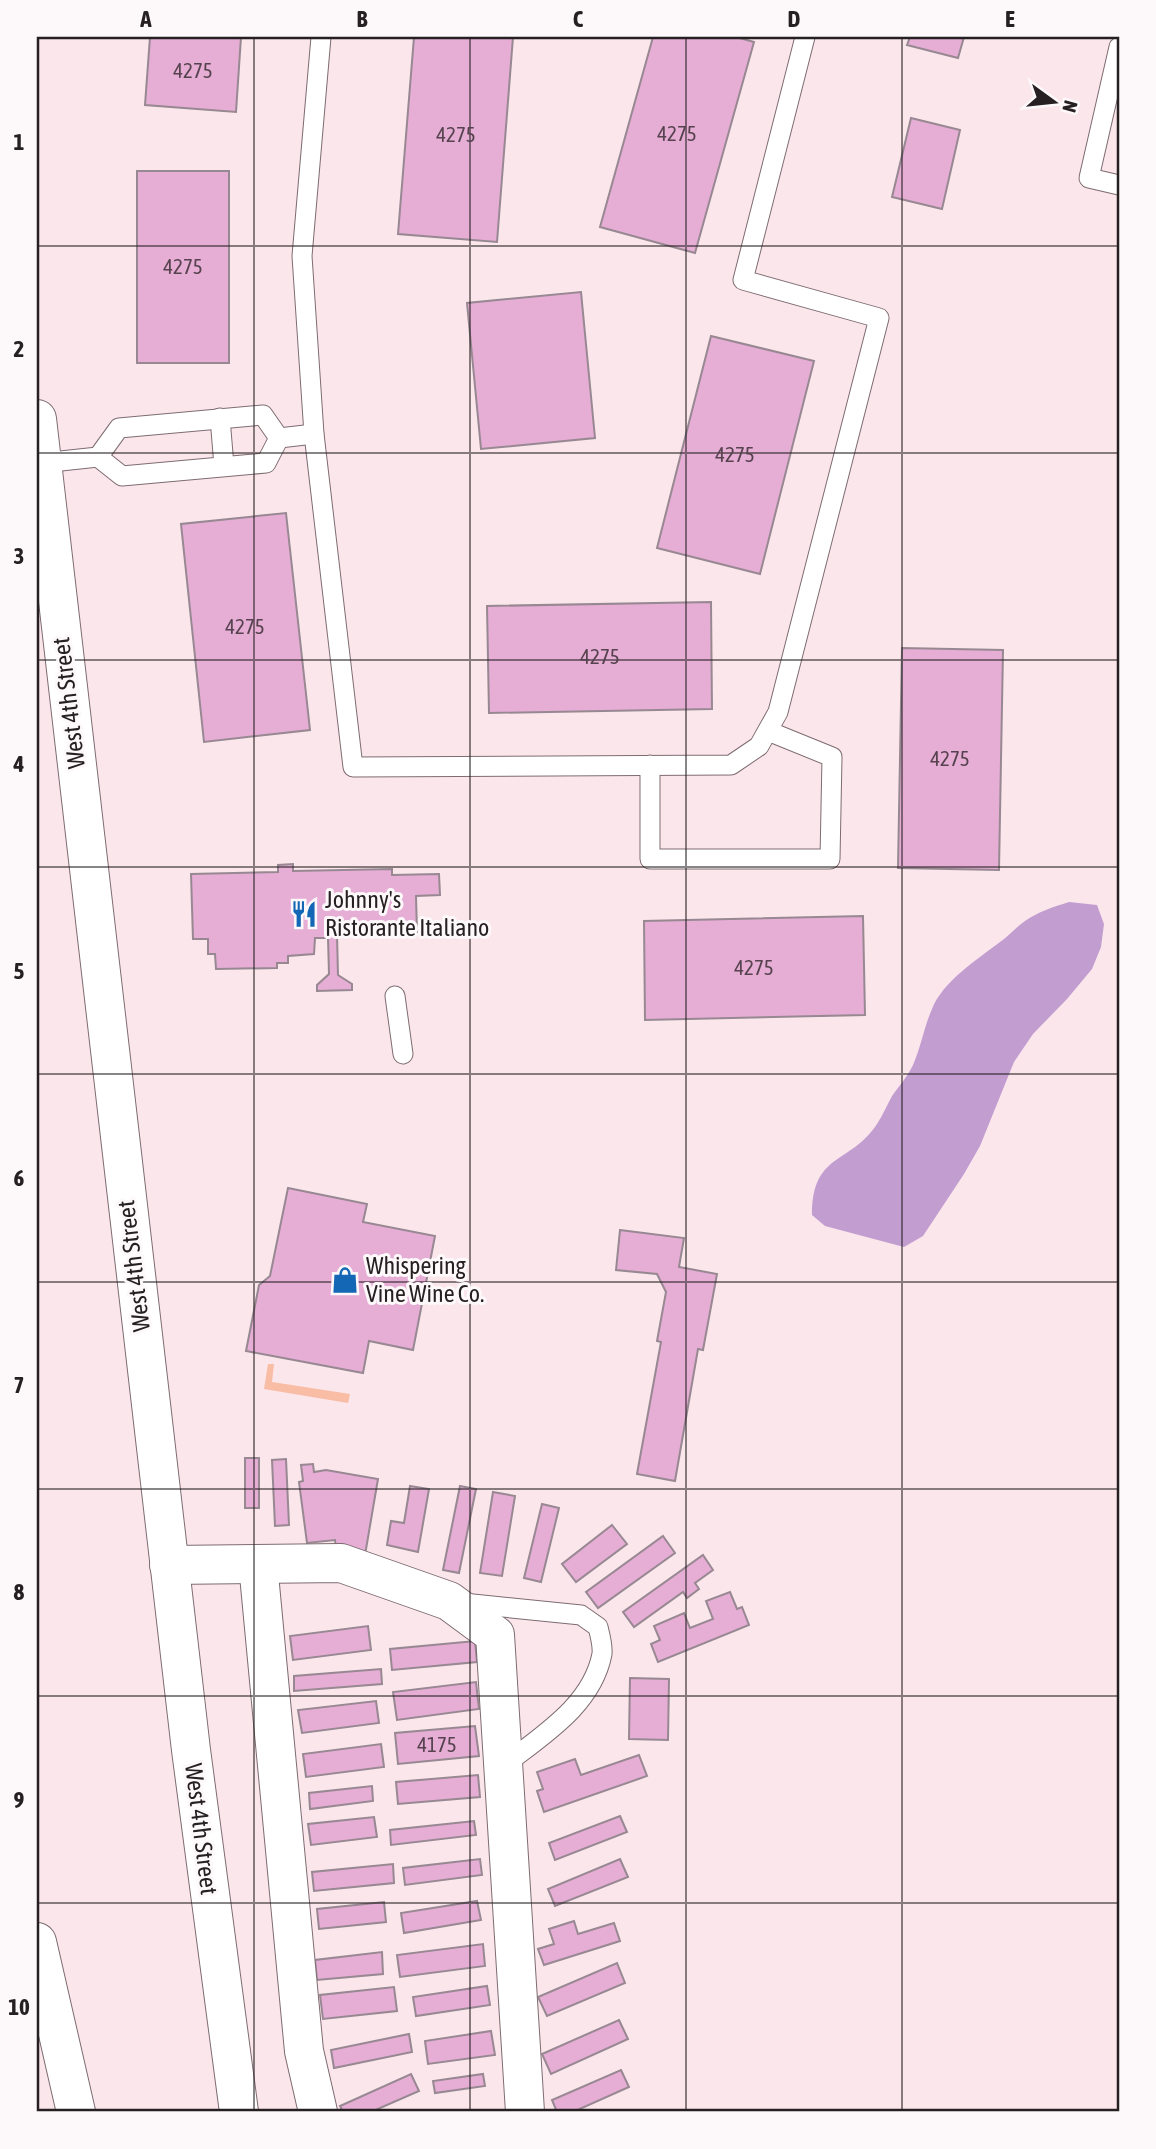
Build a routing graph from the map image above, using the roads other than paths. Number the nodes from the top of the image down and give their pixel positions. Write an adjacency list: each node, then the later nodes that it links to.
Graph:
1 (321, 37): 7 (lane)
2 (806, 37): 12 (lane)
3 (1119, 47): 4 (lane)
4 (1119, 185)
5 (220, 418): 8 (lane); 9 (lane); 11 (lane)
6 (37, 419): 10 (main road, West 4th Street)
7 (314, 435): 8 (lane); 13 (lane)
8 (279, 438): 11 (lane)
9 (98, 457): 10 (lane); 11 (lane)
10 (42, 463): 17 (main road, West 4th Street)
11 (224, 466)
12 (768, 731): 13 (lane); 13 (lane)
13 (650, 765)
14 (395, 996): 15 (lane)
15 (403, 1054)
16 (258, 1564): 17 (main road); 18 (main road); 23 (main road)
17 (169, 1565): 22 (main road, West 4th Street)
18 (449, 1601): 19 (main road); 19 (lane)
19 (503, 1766): 24 (main road)
20 (37, 1942): 21 (main road)
21 (76, 2112)
22 (239, 2112)
23 (317, 2112)
24 (525, 2112)

